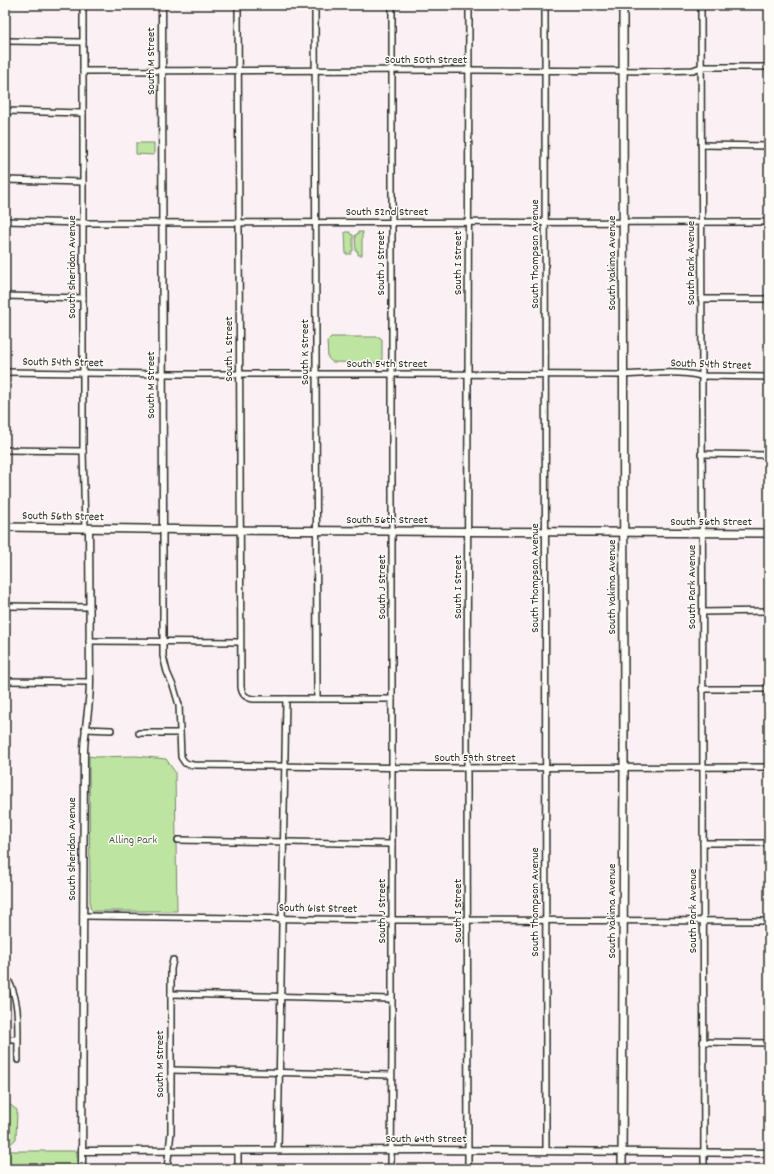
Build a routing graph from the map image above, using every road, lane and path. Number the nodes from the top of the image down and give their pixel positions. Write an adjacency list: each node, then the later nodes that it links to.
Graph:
1 (83, 5): 11 (street, South Sheridan Avenue)
2 (162, 5): 14 (street, South M Street)
3 (238, 5): 15 (street, South L Street)
4 (315, 5): 16 (street, South K Street)
5 (392, 5): 17 (street, South J Street)
6 (469, 5): 18 (street, South I Street)
7 (545, 5): 19 (street, South Thompson Avenue)
8 (623, 5): 20 (main road, South Yakima Avenue)
9 (701, 5): 12 (street, South Park Avenue)
10 (5, 41): 11 (street)
11 (83, 42): 21 (street, South Sheridan Avenue)
12 (701, 67): 13 (street, South 50th Street); 20 (street, South 50th Street); 24 (street, South Park Avenue)
13 (769, 67)
14 (162, 70): 15 (street, South 50th Street); 21 (street, South 50th Street); 29 (street, South M Street)
15 (239, 70): 16 (street, South 50th Street); 30 (street, South L Street)
16 (315, 70): 17 (street, South 50th Street); 31 (street, South K Street)
17 (392, 70): 18 (street, South 50th Street); 32 (street, South J Street)
18 (468, 70): 19 (street, South 50th Street); 33 (street, South I Street)
19 (545, 70): 20 (street, South 50th Street); 34 (street, South Thompson Avenue)
20 (623, 70): 35 (main road, South Yakima Avenue)
21 (83, 71): 23 (street, South Sheridan Avenue)
22 (5, 111): 23 (street)
23 (83, 113): 27 (street, South Sheridan Avenue)
24 (701, 145): 25 (street); 36 (street, South Park Avenue)
25 (769, 146)
26 (5, 180): 27 (street)
27 (83, 182): 38 (street, South Sheridan Avenue)
28 (5, 221): 38 (street, South 52nd Street)
29 (162, 222): 30 (street, South 52nd Street); 38 (street, South 52nd Street); 45 (street, South M Street)
30 (239, 222): 31 (street, South 52nd Street); 46 (street, South L Street)
31 (315, 222): 32 (street, South 52nd Street); 47 (street, South K Street)
32 (391, 222): 33 (street, South 52nd Street); 48 (street, South J Street)
33 (468, 222): 34 (street, South 52nd Street); 49 (street, South I Street)
34 (545, 222): 35 (street, South 52nd Street); 50 (street, South Thompson Avenue)
35 (623, 222): 36 (street, South 52nd Street); 51 (main road, South Yakima Avenue)
36 (701, 222): 37 (street, South 52nd Street); 41 (street, South Park Avenue)
37 (769, 222)
38 (83, 223): 40 (street, South Sheridan Avenue)
39 (5, 296): 40 (street)
40 (83, 298): 44 (street, South Sheridan Avenue)
41 (701, 299): 42 (street); 52 (street, South Park Avenue)
42 (769, 299)
43 (5, 372): 44 (street, South 54th Street)
44 (84, 374): 45 (street, South 54th Street); 55 (street, South Sheridan Avenue)
45 (162, 374): 46 (street, South 54th Street); 60 (street, South M Street)
46 (239, 374): 47 (street, South 54th Street); 61 (street, South L Street)
47 (316, 374): 48 (street, South 54th Street); 62 (street, South K Street)
48 (391, 374): 49 (street, South 54th Street); 63 (street, South J Street)
49 (468, 374): 50 (street, South 54th Street); 64 (street, South I Street)
50 (545, 375): 51 (street, South 54th Street); 65 (street, South Thompson Avenue)
51 (623, 375): 52 (street, South 54th Street); 66 (main road, South Yakima Avenue)
52 (701, 376): 53 (street, South 54th Street); 56 (street, South Park Avenue)
53 (769, 377)
54 (5, 450): 55 (street)
55 (83, 451): 59 (street, South Sheridan Avenue)
56 (701, 454): 57 (street); 67 (street, South Park Avenue)
57 (769, 455)
58 (5, 527): 59 (main road, South 56th Street)
59 (87, 529): 60 (main road, South 56th Street); 70 (street, South Sheridan Avenue)
60 (163, 530): 61 (main road, South 56th Street); 74 (street, South M Street)
61 (240, 530): 62 (main road, South 56th Street); 75 (street, South L Street)
62 (316, 531): 63 (main road, South 56th Street); 81 (street, South K Street)
63 (392, 531): 64 (main road, South 56th Street); 82 (street, South J Street)
64 (468, 531): 65 (main road, South 56th Street); 90 (street, South I Street)
65 (545, 531): 66 (main road, South 56th Street); 91 (street, South Thompson Avenue)
66 (623, 532): 67 (main road, South 56th Street); 92 (main road, South Yakima Avenue)
67 (702, 533): 68 (main road, South 56th Street); 71 (street, South Park Avenue)
68 (769, 533)
69 (5, 606): 70 (street)
70 (89, 607): 73 (street, South Sheridan Avenue)
71 (702, 612): 72 (street); 78 (street, South Park Avenue)
72 (769, 612)
73 (89, 641): 74 (street); 77 (street, South Sheridan Avenue)
74 (163, 642): 75 (street); 86 (street, South M Street)
75 (240, 642): 80 (street, South L Street)
76 (5, 681): 77 (street)
77 (90, 682): 83 (street, South Sheridan Avenue)
78 (702, 689): 79 (street); 93 (street, South Park Avenue)
79 (769, 689)
80 (286, 699): 81 (street); 88 (street)
81 (317, 699): 82 (street)
82 (392, 699): 89 (street, South J Street)
83 (85, 729): 84 (street); 100 (street, South Sheridan Avenue)
84 (111, 730)
85 (139, 732): 86 (street)
86 (180, 733): 87 (street, South M Street)
87 (183, 761): 88 (street, South 59th Street)
88 (285, 765): 89 (street, South 59th Street); 96 (street)
89 (391, 767): 90 (street, South 59th Street); 99 (street, South J Street)
90 (467, 767): 91 (street, South 59th Street); 103 (street, South I Street)
91 (545, 767): 92 (street, South 59th Street); 104 (street, South Thompson Avenue)
92 (624, 767): 93 (street, South 59th Street); 105 (main road, South Yakima Avenue)
93 (702, 767): 94 (street, South 59th Street); 97 (street, South Park Avenue)
94 (769, 767)
95 (178, 840): 96 (street)
96 (284, 842): 99 (street); 101 (street)
97 (703, 843): 98 (street); 106 (street, South Park Avenue)
98 (769, 843)
99 (392, 844): 102 (street, South J Street)
100 (83, 916): 101 (street, South 61st Street); 125 (street, South Sheridan Avenue)
101 (282, 919): 102 (street, South 61st Street); 111 (street)
102 (392, 920): 103 (street, South 61st Street); 112 (street, South J Street)
103 (468, 920): 104 (street, South 61st Street); 124 (street, South I Street)
104 (546, 920): 105 (street, South 61st Street); 127 (street, South Thompson Avenue)
105 (623, 920): 106 (street, South 61st Street); 128 (main road, South Yakima Avenue)
106 (703, 921): 107 (street, South 61st Street); 115 (street, South Park Avenue)
107 (769, 921)
108 (174, 960): 110 (street, South M Street)
109 (5, 975): 114 (street)
110 (172, 994): 111 (street); 118 (street, South M Street)
111 (280, 996): 112 (street); 119 (street)
112 (391, 999): 120 (street, South J Street)
113 (5, 1039): 114 (street)
114 (17, 1039): 117 (street)
115 (703, 1042): 116 (street); 129 (street, South Park Avenue)
116 (769, 1043)
117 (18, 1060)
118 (171, 1070): 119 (street); 126 (street, South M Street)
119 (279, 1073): 120 (street); 122 (street)
120 (391, 1075): 123 (street, South J Street)
121 (238, 1150): 122 (street, South 64th Street); 126 (street, South 64th Street); 133 (street)
122 (278, 1150): 123 (street, South 64th Street)
123 (391, 1150): 124 (street, South 64th Street); 134 (street, South J Street)
124 (468, 1150): 127 (street, South 64th Street); 135 (street, South I Street)
125 (82, 1151): 126 (street, South 64th Street); 131 (street, South Sheridan Avenue)
126 (170, 1151): 132 (street, South M Street)
127 (546, 1151): 128 (street, South 64th Street)
128 (622, 1152): 129 (street, South 64th Street); 136 (main road, South Yakima Avenue)
129 (704, 1153): 130 (street, South 64th Street); 137 (street, South Park Avenue)
130 (769, 1153)
131 (82, 1169)
132 (167, 1169)
133 (238, 1169)
134 (391, 1169)
135 (468, 1169)
136 (622, 1169)
137 (704, 1169)

